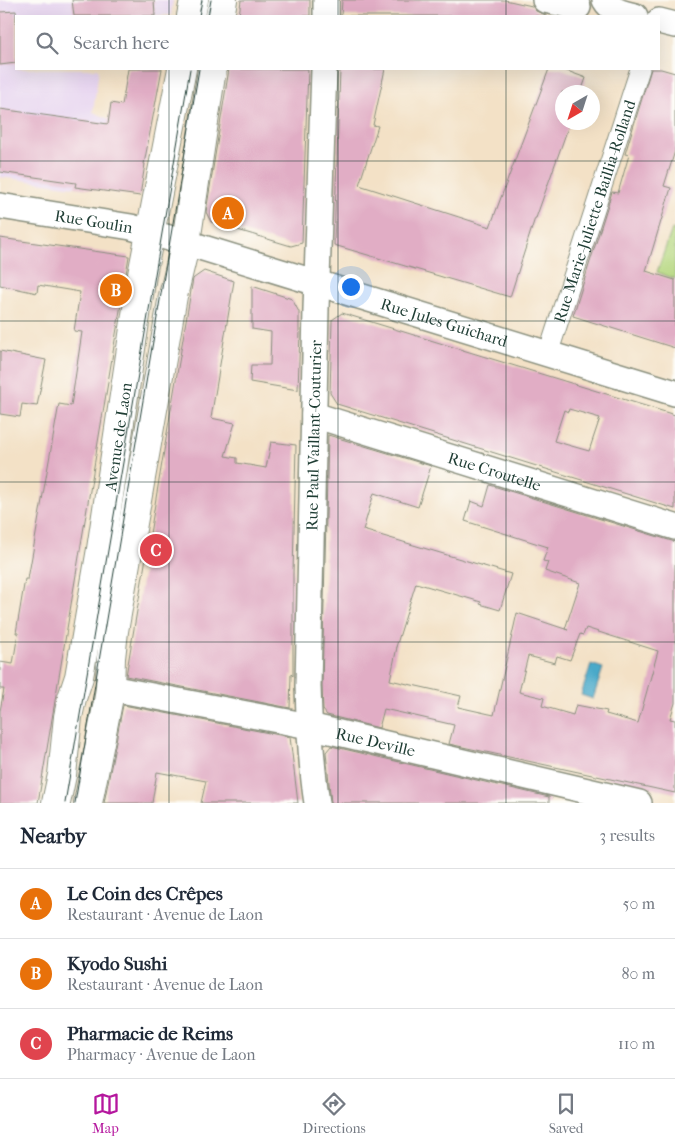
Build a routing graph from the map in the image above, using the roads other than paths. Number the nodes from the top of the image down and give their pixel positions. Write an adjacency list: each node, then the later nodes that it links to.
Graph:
1 (194, 0): 7 (main road)
2 (223, 0): 8 (main road)
3 (326, 0): 9 (street)
4 (545, 0): 6 (street)
5 (605, 0): 10 (street)
6 (578, 7)
7 (191, 15)
8 (220, 15)
9 (326, 15)
10 (631, 15)
11 (660, 21): 12 (street)
12 (675, 25)
13 (182, 70): 18 (main road, Avenue de Laon)
14 (212, 70): 19 (main road, Avenue de Laon)
15 (324, 70): 20 (street, Rue Paul Vaillant-Couturier)
16 (640, 70): 21 (street, Rue Marie-Juliette Baillia-Rolland)
17 (0, 206): 18 (street, Rue Goulin)
18 (150, 233): 19 (street, Rue Goulin); 27 (main road, Avenue de Laon)
19 (186, 242): 20 (street, Rue Jules Guichard); 25 (main road, Avenue de Laon)
20 (317, 283): 21 (street, Rue Jules Guichard); 23 (street, Rue Paul Vaillant-Couturier)
21 (548, 354): 22 (street, Rue Jules Guichard)
22 (675, 393)
23 (314, 415): 24 (street, Rue Croutelle); 26 (street, Rue Paul Vaillant-Couturier)
24 (675, 528)
25 (110, 688): 26 (street, Rue Deville); 28 (main road, Avenue de Laon)
26 (309, 726): 29 (street, Rue Paul Vaillant-Couturier); 30 (street, Rue Deville)
27 (56, 803)
28 (88, 803)
29 (317, 803)
30 (639, 803)

